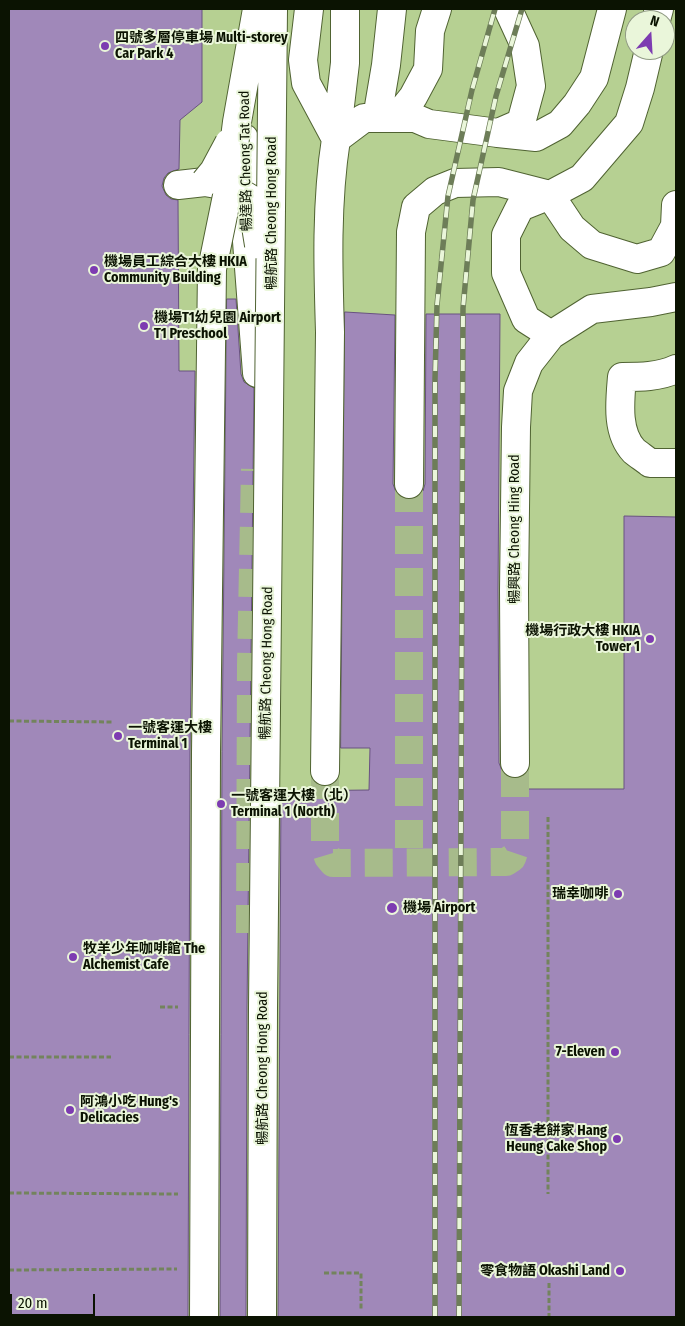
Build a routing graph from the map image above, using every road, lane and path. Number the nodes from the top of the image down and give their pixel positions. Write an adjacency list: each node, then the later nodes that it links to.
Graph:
1 (247, 9): 21 (street, 暢達路 Cheong Tat Road)
2 (257, 9): 14 (street, bridge)
3 (273, 9): 19 (street, 暢航路 Cheong Hong Road, bridge)
4 (309, 9): 13 (street)
5 (345, 9): 13 (street)
6 (392, 9): 11 (street)
7 (437, 9): 11 (street)
8 (508, 9): 12 (street)
9 (612, 9): 12 (street)
10 (647, 60): 15 (street)
11 (387, 117): 12 (street); 13 (street)
12 (498, 133)
13 (336, 139): 27 (street)
14 (204, 184): 19 (street, bridge); 39 (street, bridge)
15 (550, 195): 16 (street); 18 (street); 23 (street)
16 (676, 205)
17 (676, 297): 18 (street, 暢興路 Cheong Hing Road)
18 (551, 335): 26 (street, 暢興路 Cheong Hing Road)
19 (271, 338): 40 (street, 暢航路 Cheong Hong Road, bridge)
20 (676, 369): 22 (street)
21 (257, 373)
22 (676, 463)
23 (409, 484)
24 (9, 721): 25 (path)
25 (114, 722)
26 (516, 763)
27 (325, 771)
28 (548, 817): 33 (path)
29 (9, 1057): 30 (path)
30 (111, 1057)
31 (9, 1193): 32 (path, bridge)
32 (184, 1194)
33 (548, 1194)
34 (183, 1269): 35 (path, bridge)
35 (9, 1270)
36 (324, 1273): 38 (path)
37 (549, 1283): 41 (path)
38 (361, 1311)
39 (204, 1317)
40 (262, 1317)
41 (549, 1317)

